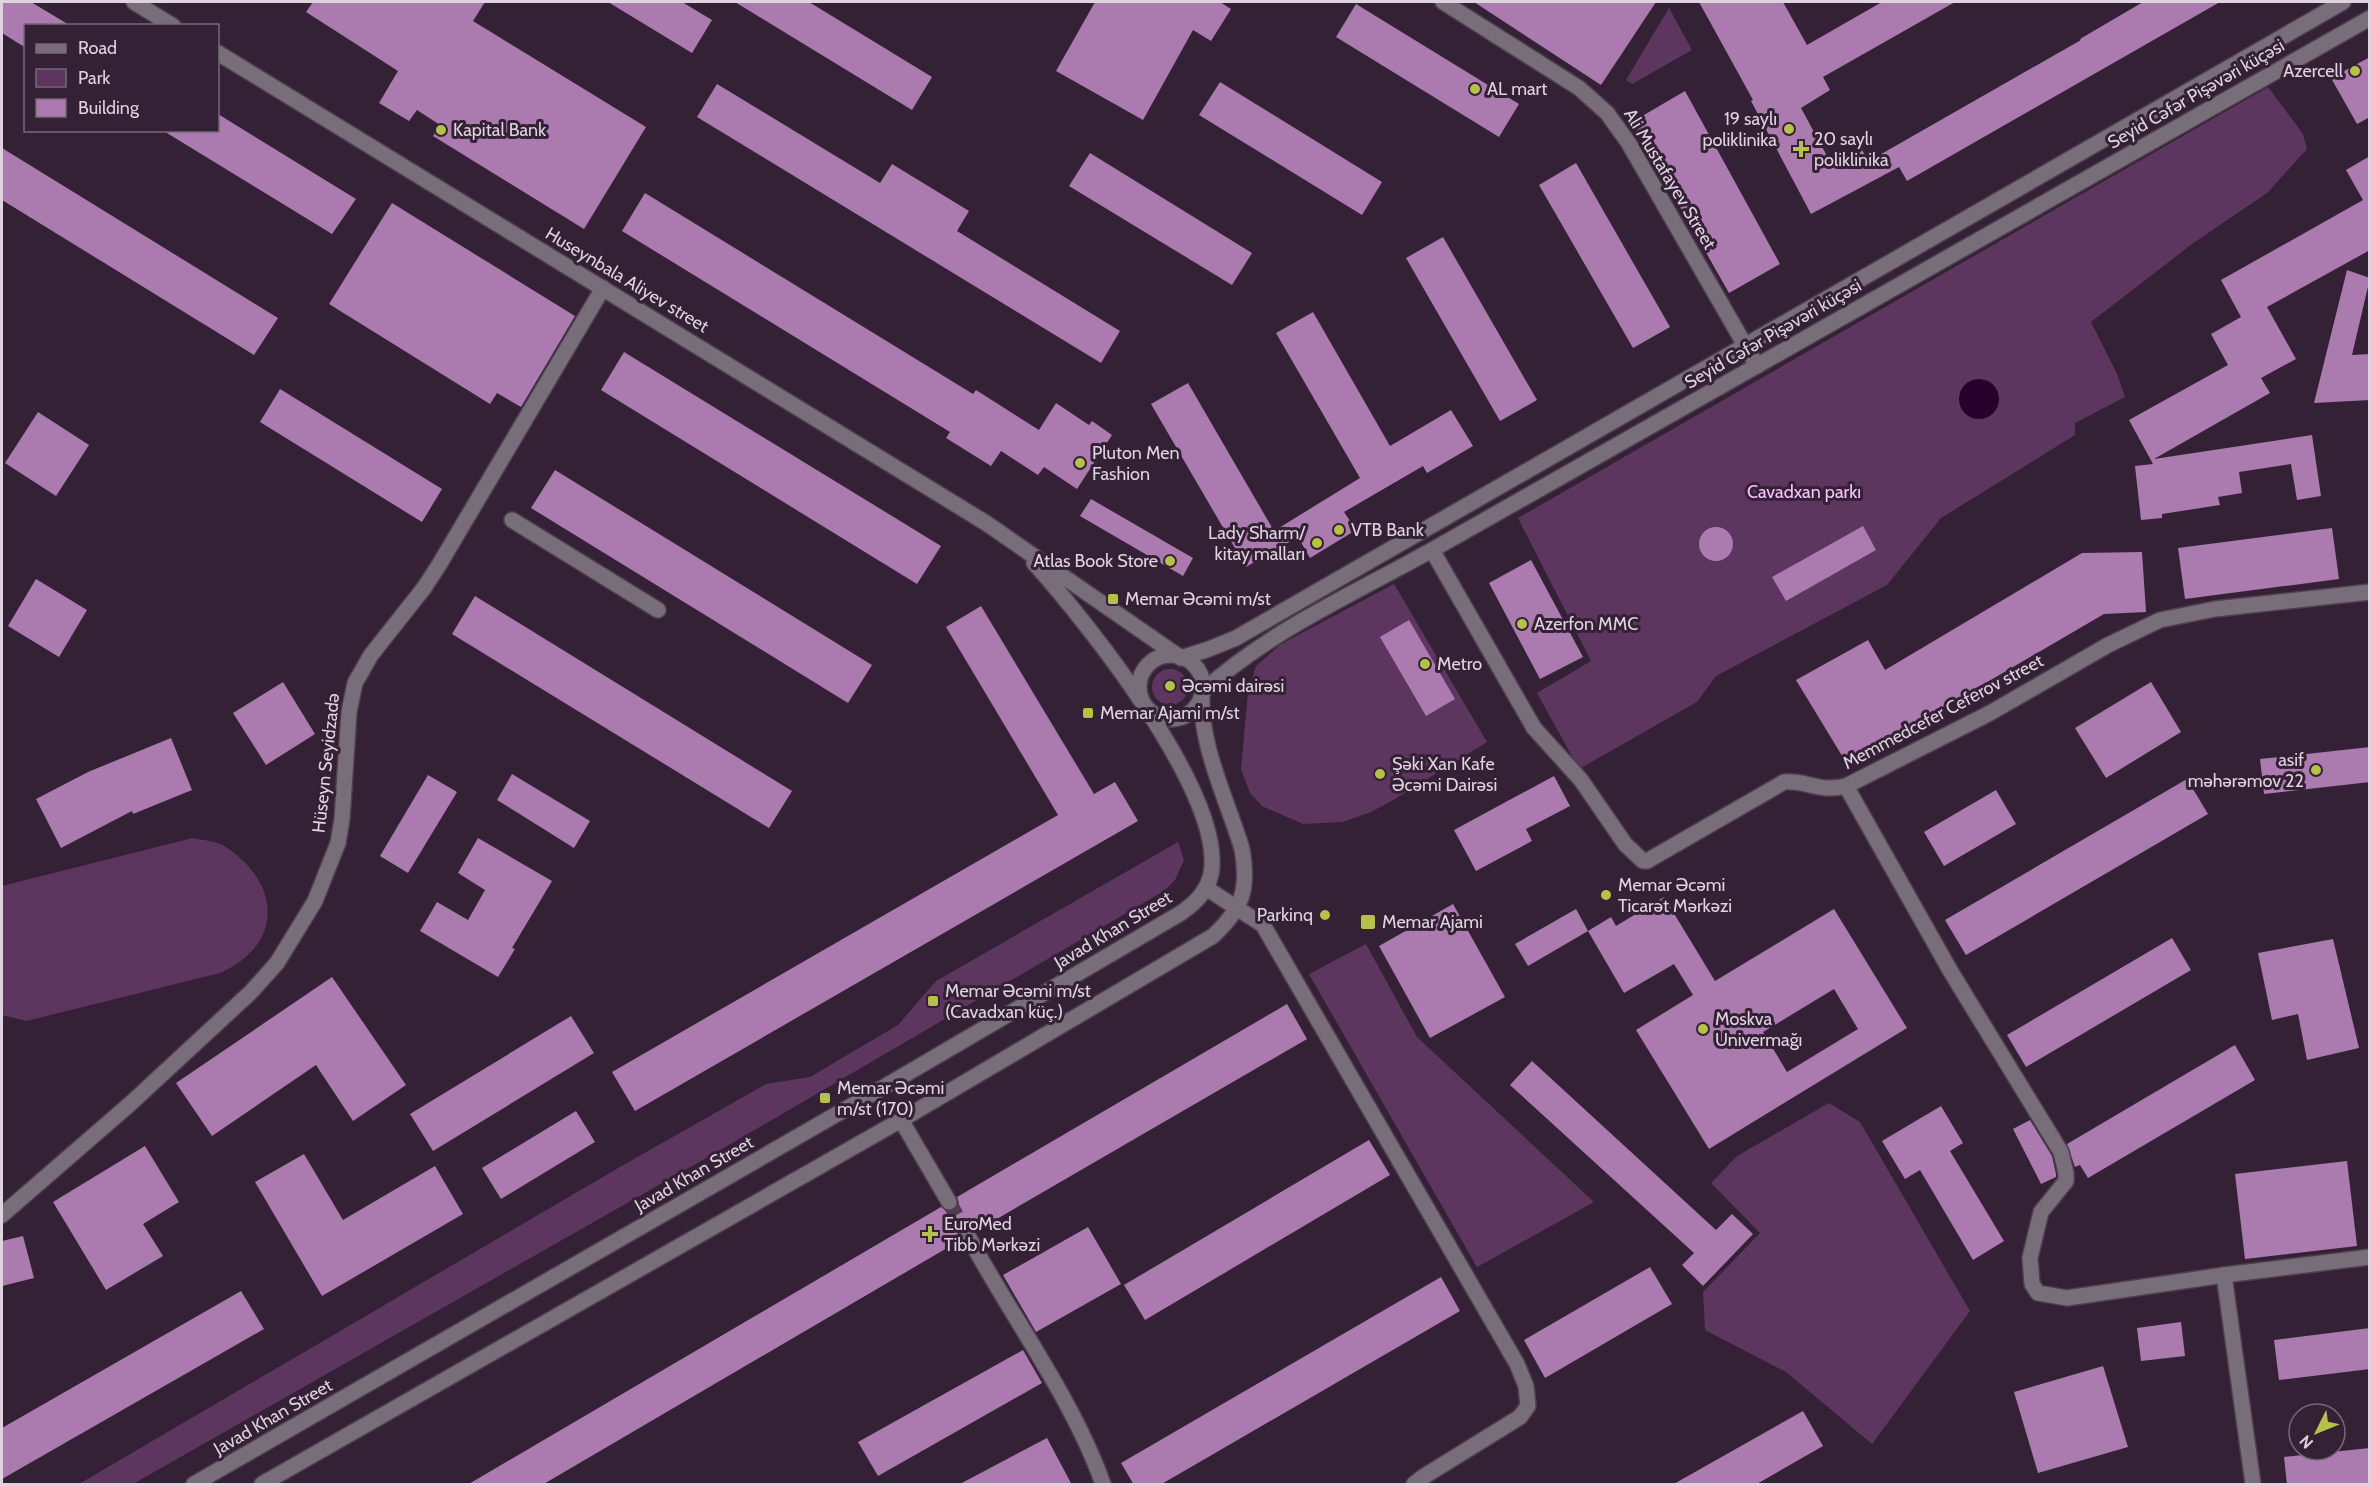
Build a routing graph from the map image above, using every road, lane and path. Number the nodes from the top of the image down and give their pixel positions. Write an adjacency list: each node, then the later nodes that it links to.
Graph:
1 (134, 2): 5 (street)
2 (1443, 2): 10 (street, Ali Mustafayev Street)
3 (2343, 2): 7 (street, Seyid Cəfər Pişəvəri küçəsi)
4 (2370, 18): 8 (street, Seyid Cəfər Pişəvəri küçəsi)
5 (170, 24)
6 (219, 54): 9 (street, Huseynbala Aliyev street)
7 (2150, 113): 8 (street); 10 (street, Seyid Cəfər Pişəvəri küçəsi)
8 (2163, 135): 11 (street, Seyid Cəfər Pişəvəri küçəsi)
9 (603, 288): 13 (street, Huseynbala Aliyev street); 25 (street, Hüseyn Seyidzadə)
10 (1745, 345): 11 (street, Ali Mustafayev Street); 17 (street, Seyid Cəfər Pişəvəri küçəsi)
11 (1757, 366): 14 (street, Seyid Cəfər Pişəvəri küçəsi)
12 (512, 520): 16 (street)
13 (1016, 543): 17 (street); 19 (street)
14 (1432, 550): 18 (street, Seyid Cəfər Pişəvəri küçəsi); 20 (street, Memmedcefer Cefеrov street)
15 (2370, 592): 20 (street, Memmedcefer Cefеrov street)
16 (658, 610)
17 (1181, 658): 18 (street); 19 (street)
18 (1202, 692): 19 (street); 22 (street)
19 (1142, 701): 21 (street)
20 (1846, 786): 28 (street)
21 (1206, 888): 22 (street); 29 (street, Javad Khan Street)
22 (1238, 907): 23 (street); 32 (street)
23 (902, 1120): 24 (street); 30 (street)
24 (949, 1203)
25 (2, 1215)
26 (968, 1236): 31 (street)
27 (2370, 1257): 28 (street)
28 (2223, 1275): 33 (street)
29 (194, 1485)
30 (262, 1485)
31 (1103, 1485)
32 (1414, 1485)
33 (2253, 1485)

